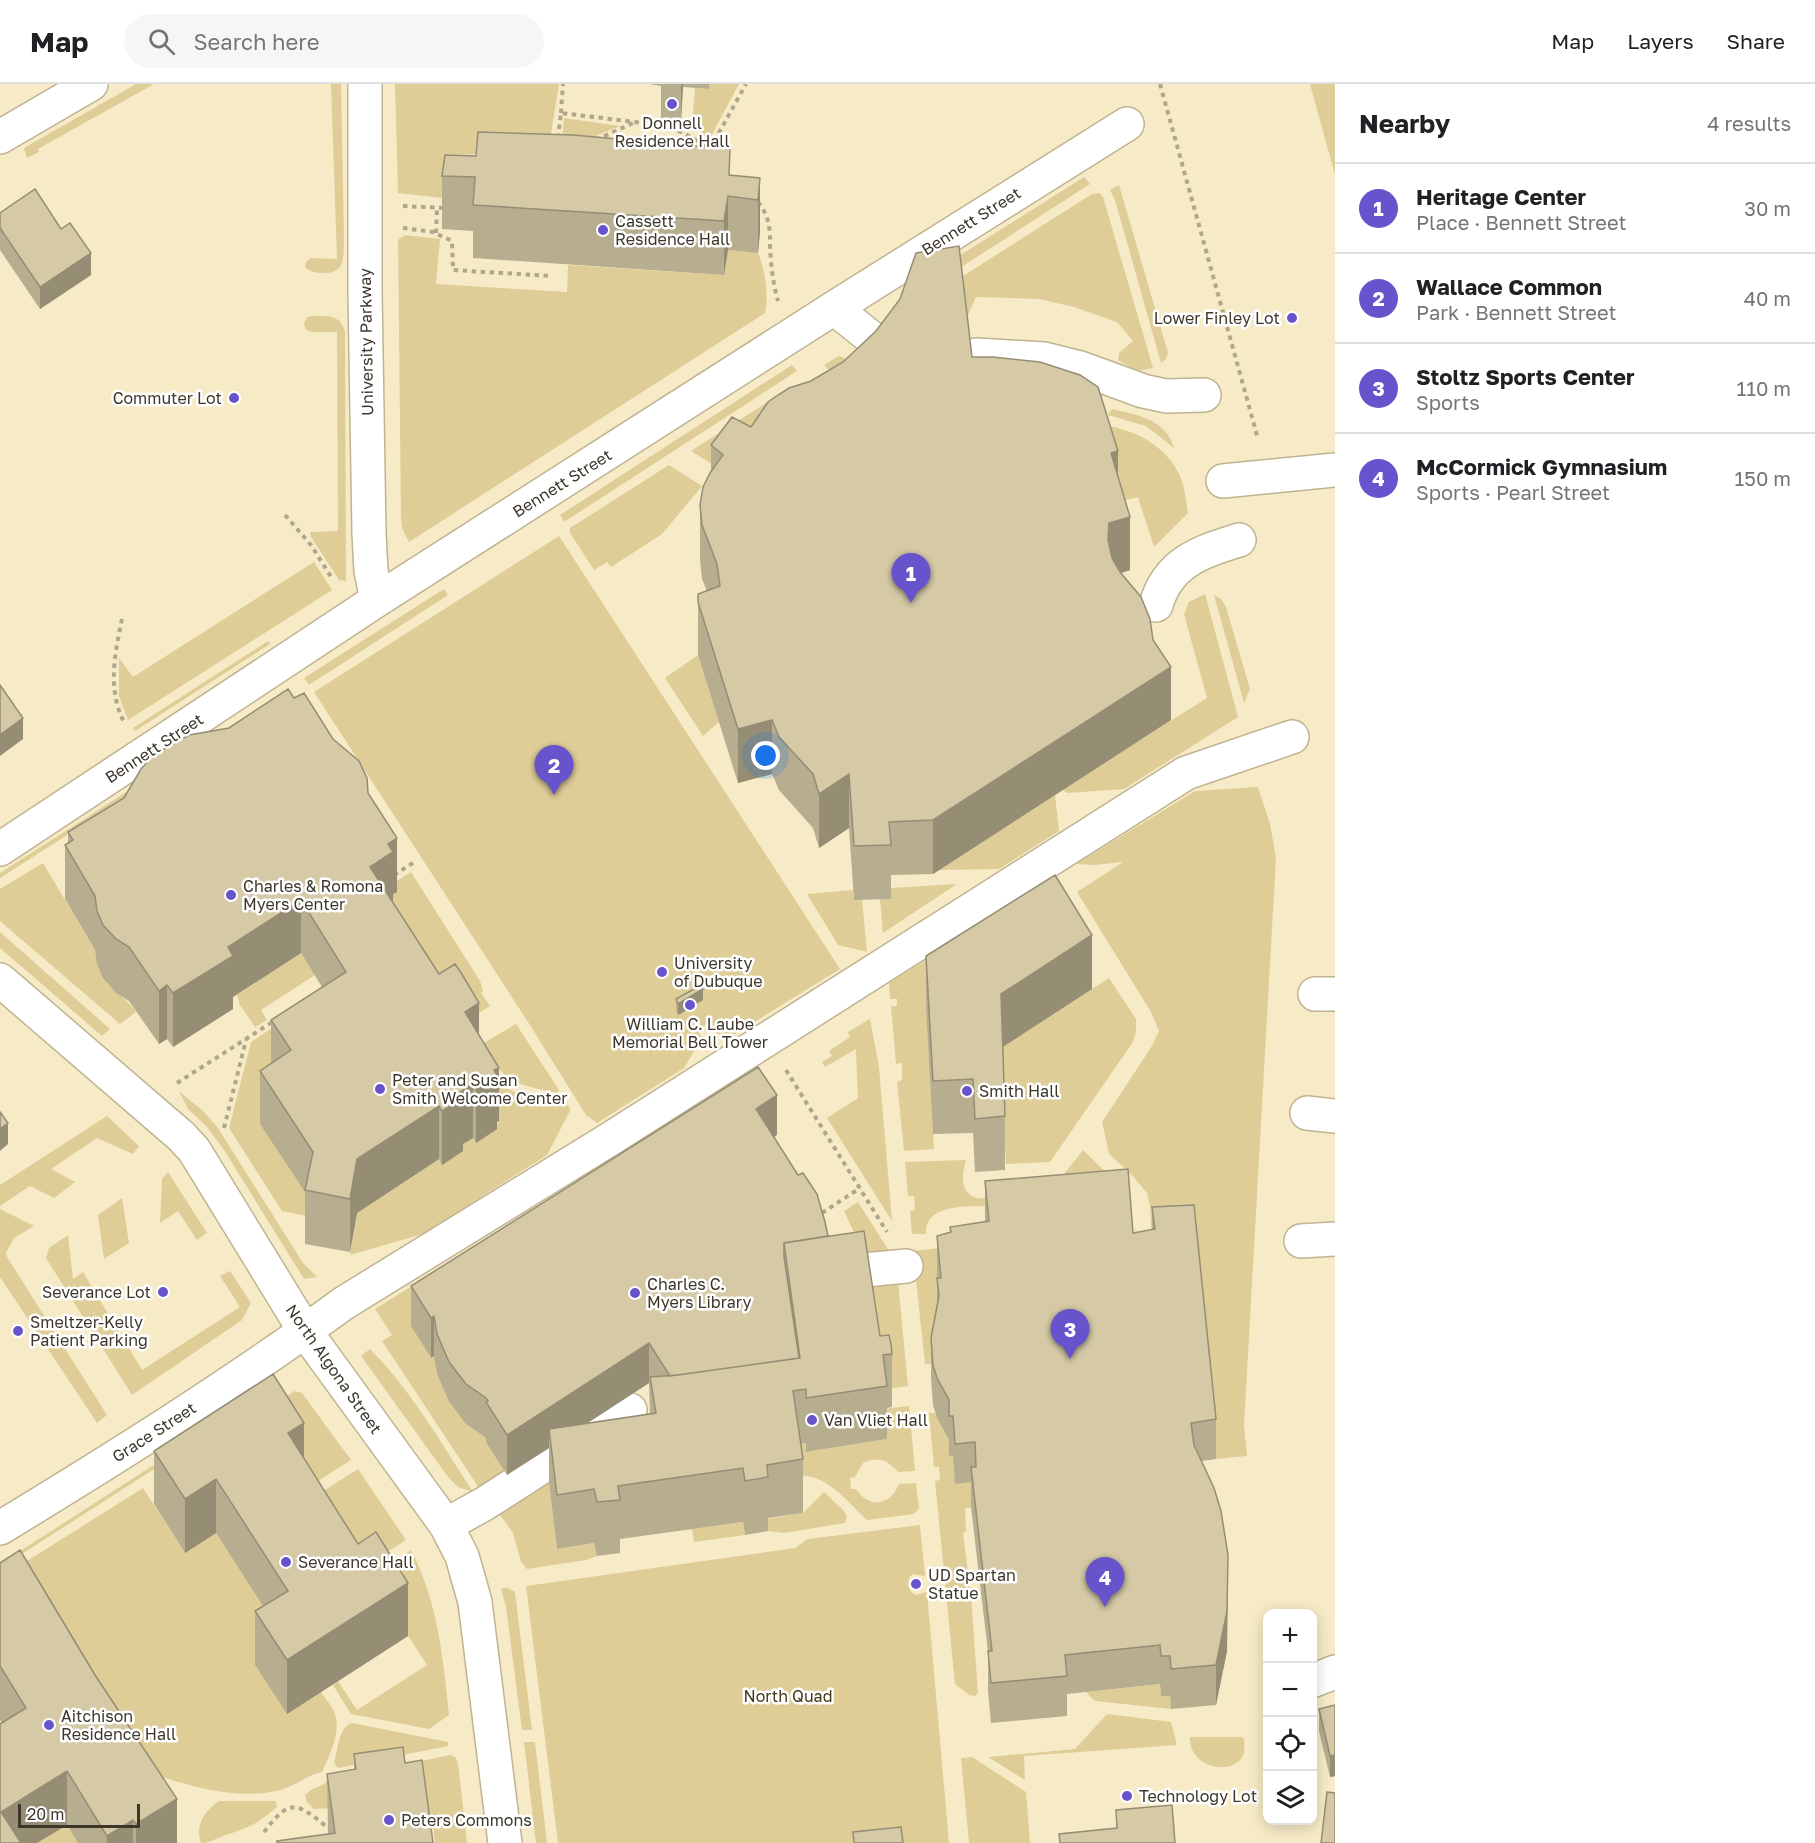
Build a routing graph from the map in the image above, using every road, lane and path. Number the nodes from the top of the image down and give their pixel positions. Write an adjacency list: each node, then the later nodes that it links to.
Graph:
1 (91, 84): 9 (street)
2 (365, 84): 30 (street, University Parkway)
3 (563, 84): 6 (path)
4 (746, 84): 12 (path)
5 (1160, 84): 25 (path)
6 (561, 113): 7 (path); 11 (path)
7 (634, 123): 10 (path); 12 (path)
8 (1127, 124): 21 (street, Bennett Street)
9 (0, 137)
10 (594, 141)
11 (556, 147)
12 (710, 150): 13 (path)
13 (717, 157)
14 (757, 201): 22 (path)
15 (449, 203): 17 (path)
16 (402, 206): 17 (path)
17 (437, 208): 19 (path)
18 (401, 228): 19 (path)
19 (436, 233): 20 (path)
20 (552, 276)
21 (834, 308): 22 (street, Bennett Street); 23 (street)
22 (788, 339): 30 (street, Bennett Street)
23 (1204, 394)
24 (1335, 470): 25 (street)
25 (1261, 476): 26 (street)
26 (1223, 481)
27 (285, 515): 29 (path)
28 (1239, 540): 31 (street)
29 (334, 581)
30 (377, 600): 35 (street, Bennett Street)
31 (1156, 605)
32 (122, 619): 33 (path)
33 (126, 726)
34 (1292, 737): 41 (street, Grace Street)
35 (0, 849)
36 (416, 861): 37 (path)
37 (388, 878)
38 (0, 980): 51 (street, North Algona Street)
39 (274, 1021): 40 (path)
40 (246, 1039): 42 (path); 43 (path)
41 (768, 1039): 44 (path); 51 (street, Grace Street)
42 (177, 1083)
43 (224, 1128)
44 (860, 1188): 45 (path); 46 (path)
45 (822, 1213)
46 (891, 1238)
47 (1335, 1239): 48 (street)
48 (1301, 1241)
49 (906, 1266): 50 (street)
50 (844, 1272)
51 (305, 1331): 53 (street, North Algona Street); 54 (street, Grace Street)
52 (630, 1410): 53 (street)
53 (446, 1525): 59 (street, North Algona Street)
54 (0, 1528)
55 (1335, 1672): 56 (street)
56 (1317, 1679)
57 (327, 1827): 58 (path)
58 (264, 1832)
59 (505, 1843)

